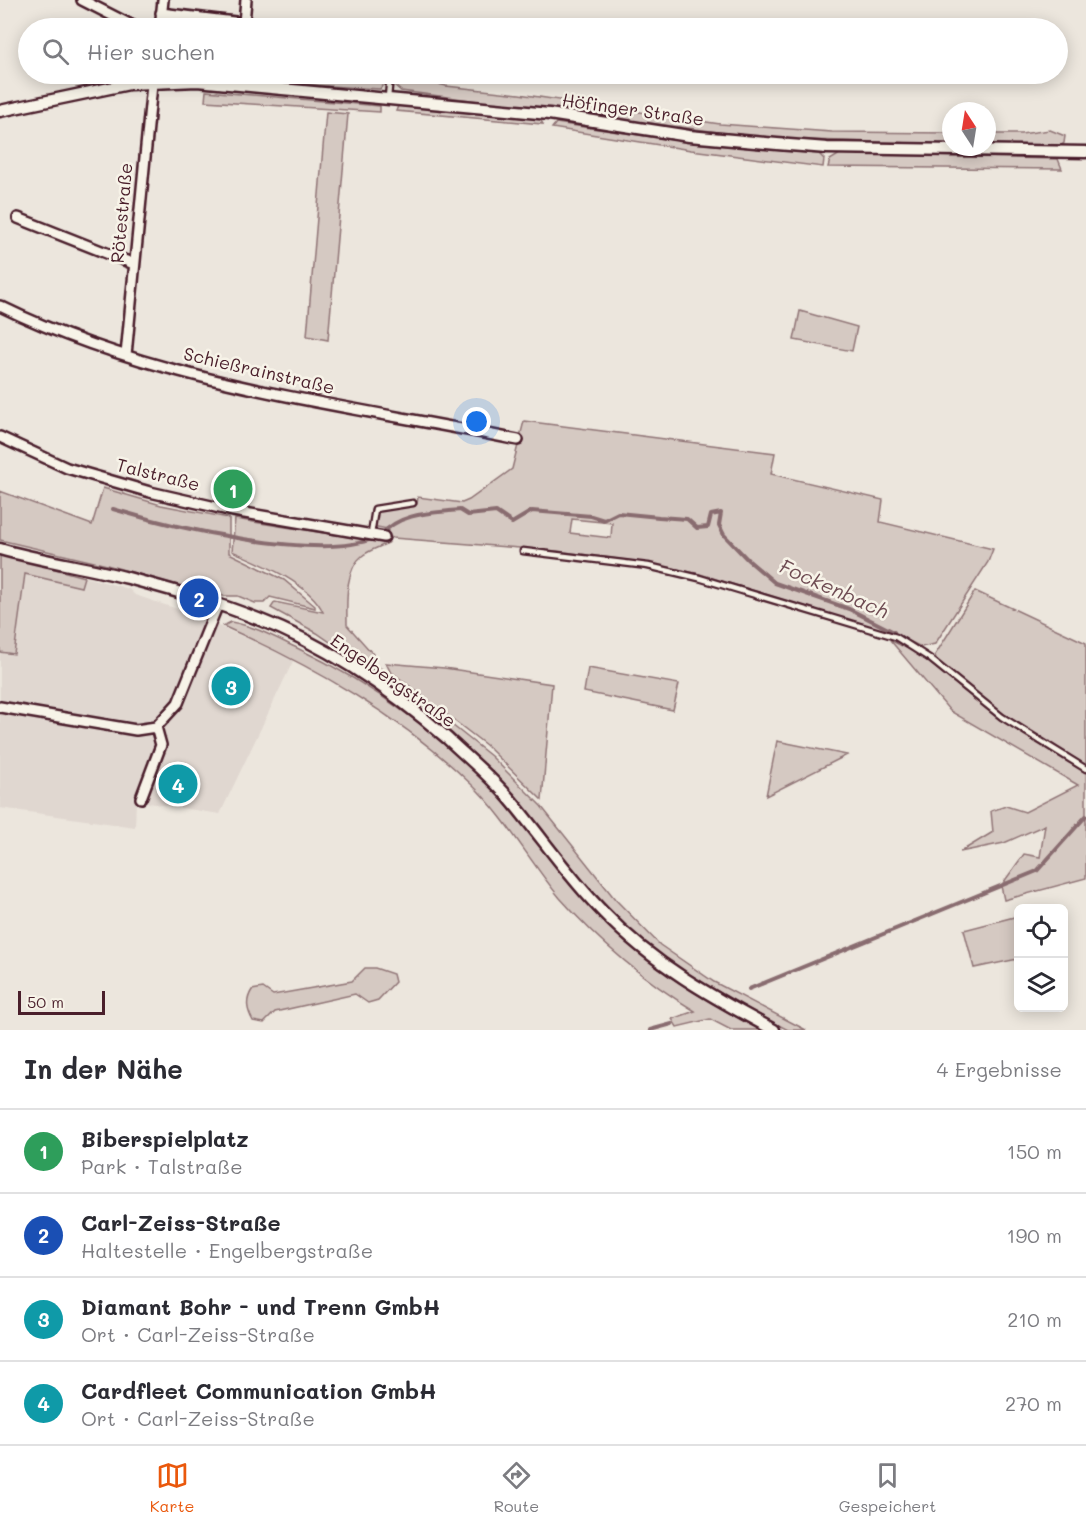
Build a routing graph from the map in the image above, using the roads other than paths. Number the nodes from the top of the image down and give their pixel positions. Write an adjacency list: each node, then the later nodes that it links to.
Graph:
1 (82, 0): 5 (street)
2 (162, 0): 4 (street)
3 (246, 0): 8 (street)
4 (161, 13): 6 (street); 7 (street)
5 (117, 18)
6 (161, 18)
7 (202, 18)
8 (244, 18)
9 (121, 84): 14 (street, Höfinger Straße)
10 (151, 84): 17 (street, Rötestraße)
11 (231, 84): 13 (street, Höfinger Straße)
12 (389, 84): 13 (lane)
13 (388, 98): 15 (street, Höfinger Straße)
14 (0, 111)
15 (1086, 152)
16 (18, 218): 17 (street)
17 (134, 264): 19 (street, Rötestraße)
18 (0, 306): 19 (street, Schießrainstraße)
19 (126, 355): 21 (street, Schießrainstraße)
20 (0, 437): 23 (street, Talstraße)
21 (518, 440)
22 (413, 503): 23 (lane)
23 (371, 534): 24 (street, Talstraße)
24 (384, 537)
25 (0, 549): 27 (street, Engelbergstraße)
26 (524, 551): 30 (lane)
27 (218, 604): 29 (street); 32 (street, Engelbergstraße)
28 (0, 707): 29 (street)
29 (156, 727): 31 (street)
30 (1086, 769)
31 (141, 798)
32 (774, 1030)

